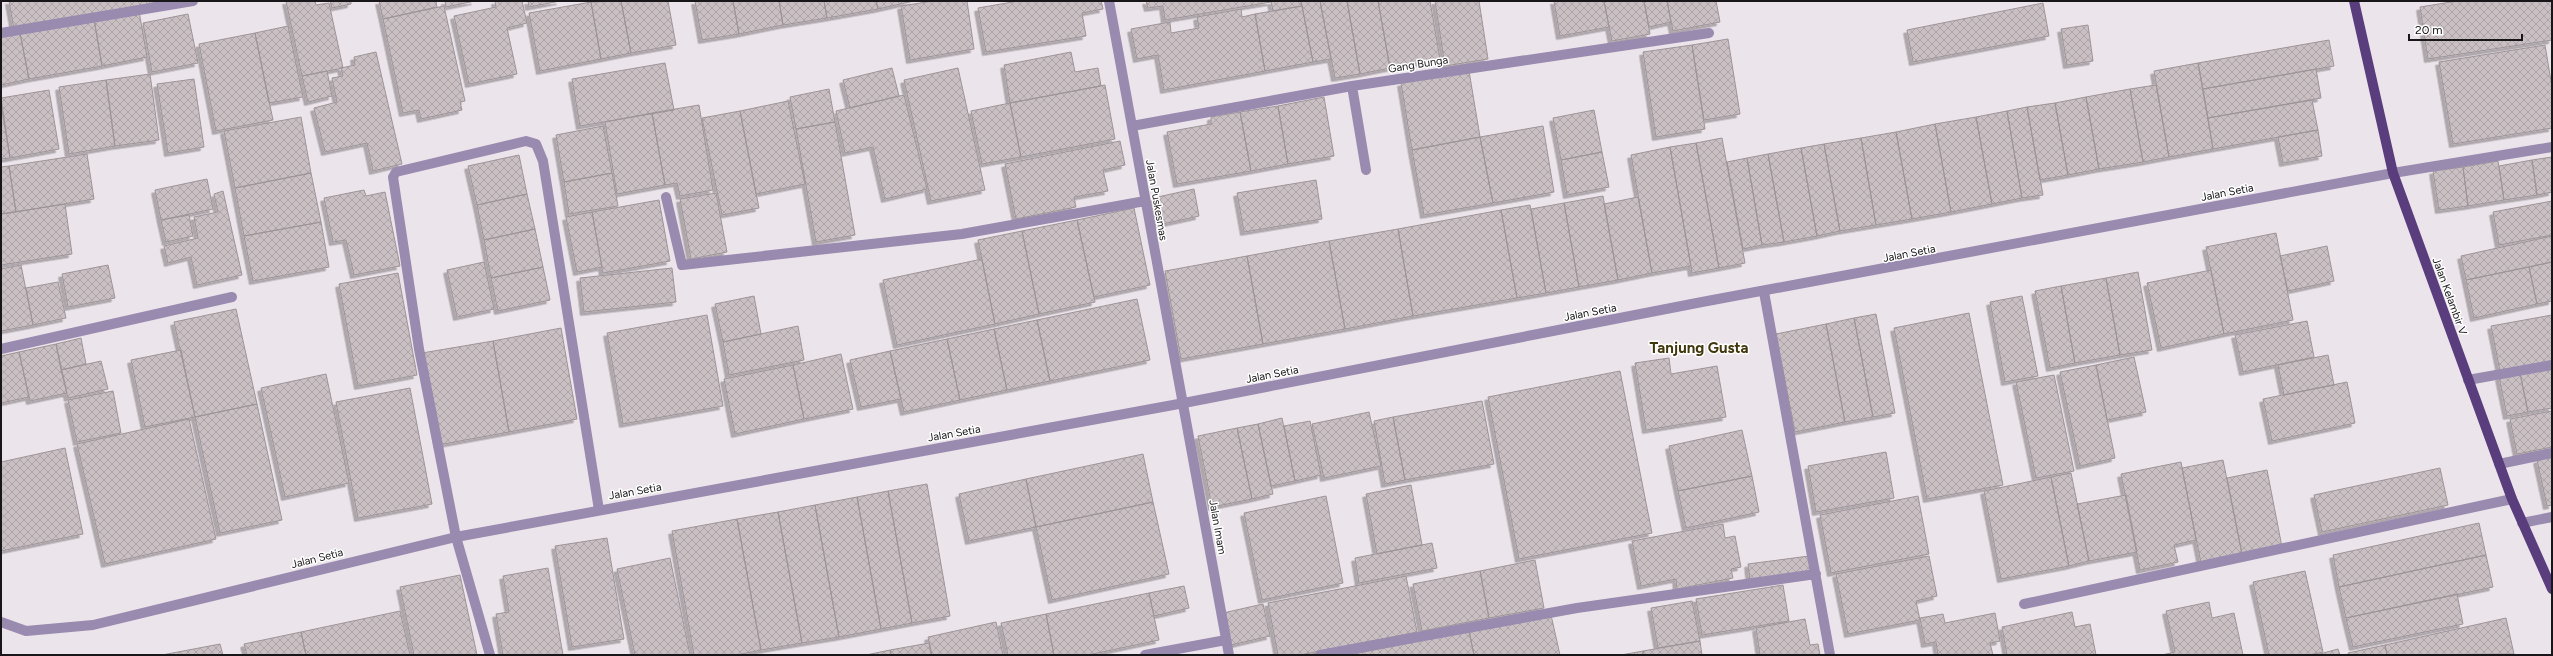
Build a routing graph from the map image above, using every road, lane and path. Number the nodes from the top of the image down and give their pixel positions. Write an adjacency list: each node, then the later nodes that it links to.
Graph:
1 (193, 1): 4 (street)
2 (1109, 1): 7 (street, Jalan Puskesmas)
3 (2354, 1): 10 (main road, Jalan Kelambir V)
4 (1, 33)
5 (1709, 33): 6 (street, Gang Bunga)
6 (1352, 86): 7 (street, Gang Bunga); 9 (street)
7 (1132, 126): 12 (street, Jalan Puskesmas)
8 (2552, 147): 10 (street, Jalan Setia)
9 (1366, 170)
10 (2393, 173): 13 (street, Jalan Setia); 17 (main road, Jalan Kelambir V)
11 (666, 197): 12 (street)
12 (1145, 201): 18 (street, Jalan Puskesmas)
13 (1764, 292): 18 (street, Jalan Setia); 26 (street)
14 (232, 297): 15 (street)
15 (1, 349)
16 (2552, 365): 17 (street)
17 (2468, 380): 20 (main road, Jalan Kelambir V)
18 (1184, 404): 22 (street, Jalan Setia); 30 (street, Jalan Imam)
19 (2552, 453): 20 (street)
20 (2499, 464): 21 (main road, Jalan Kelambir V)
21 (2512, 499): 24 (main road, Jalan Kelambir V); 28 (street)
22 (599, 510): 25 (street, Jalan Setia); 25 (street)
23 (2552, 518): 24 (street)
24 (2522, 523): 27 (main road, Jalan Kelambir V)
25 (456, 537): 29 (street, Jalan Setia); 31 (street)
26 (1816, 574): 34 (street); 35 (street)
27 (2552, 589)
28 (2024, 604)
29 (1, 622)
30 (1226, 640): 32 (street); 33 (street, Jalan Imam)
31 (490, 655)
32 (1145, 655)
33 (1229, 655)
34 (1320, 655)
35 (1830, 655)

